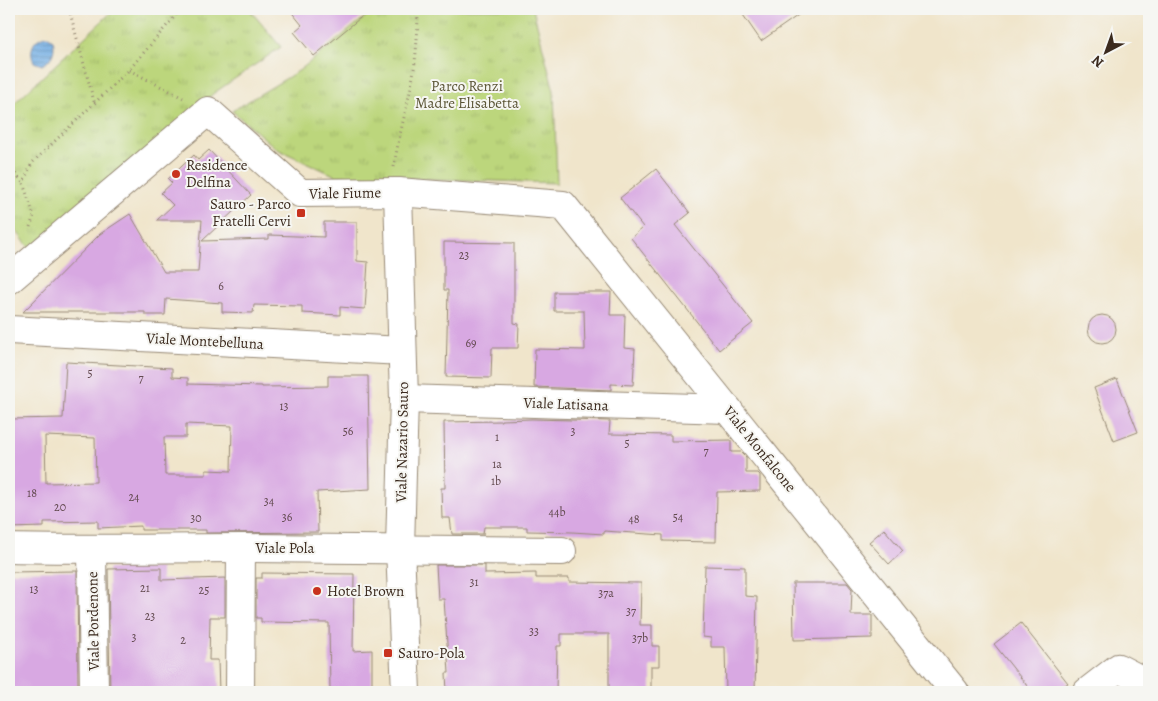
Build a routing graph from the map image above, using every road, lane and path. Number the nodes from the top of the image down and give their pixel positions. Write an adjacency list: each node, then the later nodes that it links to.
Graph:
1 (69, 9): 5 (path)
2 (181, 9): 4 (path)
3 (418, 9): 9 (path)
4 (130, 70): 5 (path); 6 (path)
5 (95, 105): 8 (path)
6 (208, 111): 9 (street, Viale Fiume); 12 (street)
7 (9, 166): 8 (path)
8 (23, 183): 11 (path)
9 (398, 192): 10 (street, Viale Fiume); 14 (street, Viale Nazario Sauro)
10 (563, 205): 16 (street, Viale Monfalcone)
11 (29, 228)
12 (9, 280)
13 (9, 330): 14 (street, Viale Montebelluna)
14 (402, 351): 15 (street, Viale Nazario Sauro)
15 (404, 400): 16 (street, Viale Latisana); 19 (street, Viale Nazario Sauro)
16 (728, 409): 26 (street, Viale Monfalcone)
17 (9, 548): 20 (street, Viale Pola)
18 (241, 548): 19 (street, Viale Pola); 20 (street, Viale Pola); 24 (street)
19 (400, 548): 21 (street, Viale Pola); 25 (street, Viale Nazario Sauro)
20 (92, 550): 23 (street, Viale Pordenone)
21 (562, 551)
22 (1149, 684): 27 (street)
23 (94, 692)
24 (240, 692)
25 (406, 692)
26 (955, 692)
27 (1087, 692)

